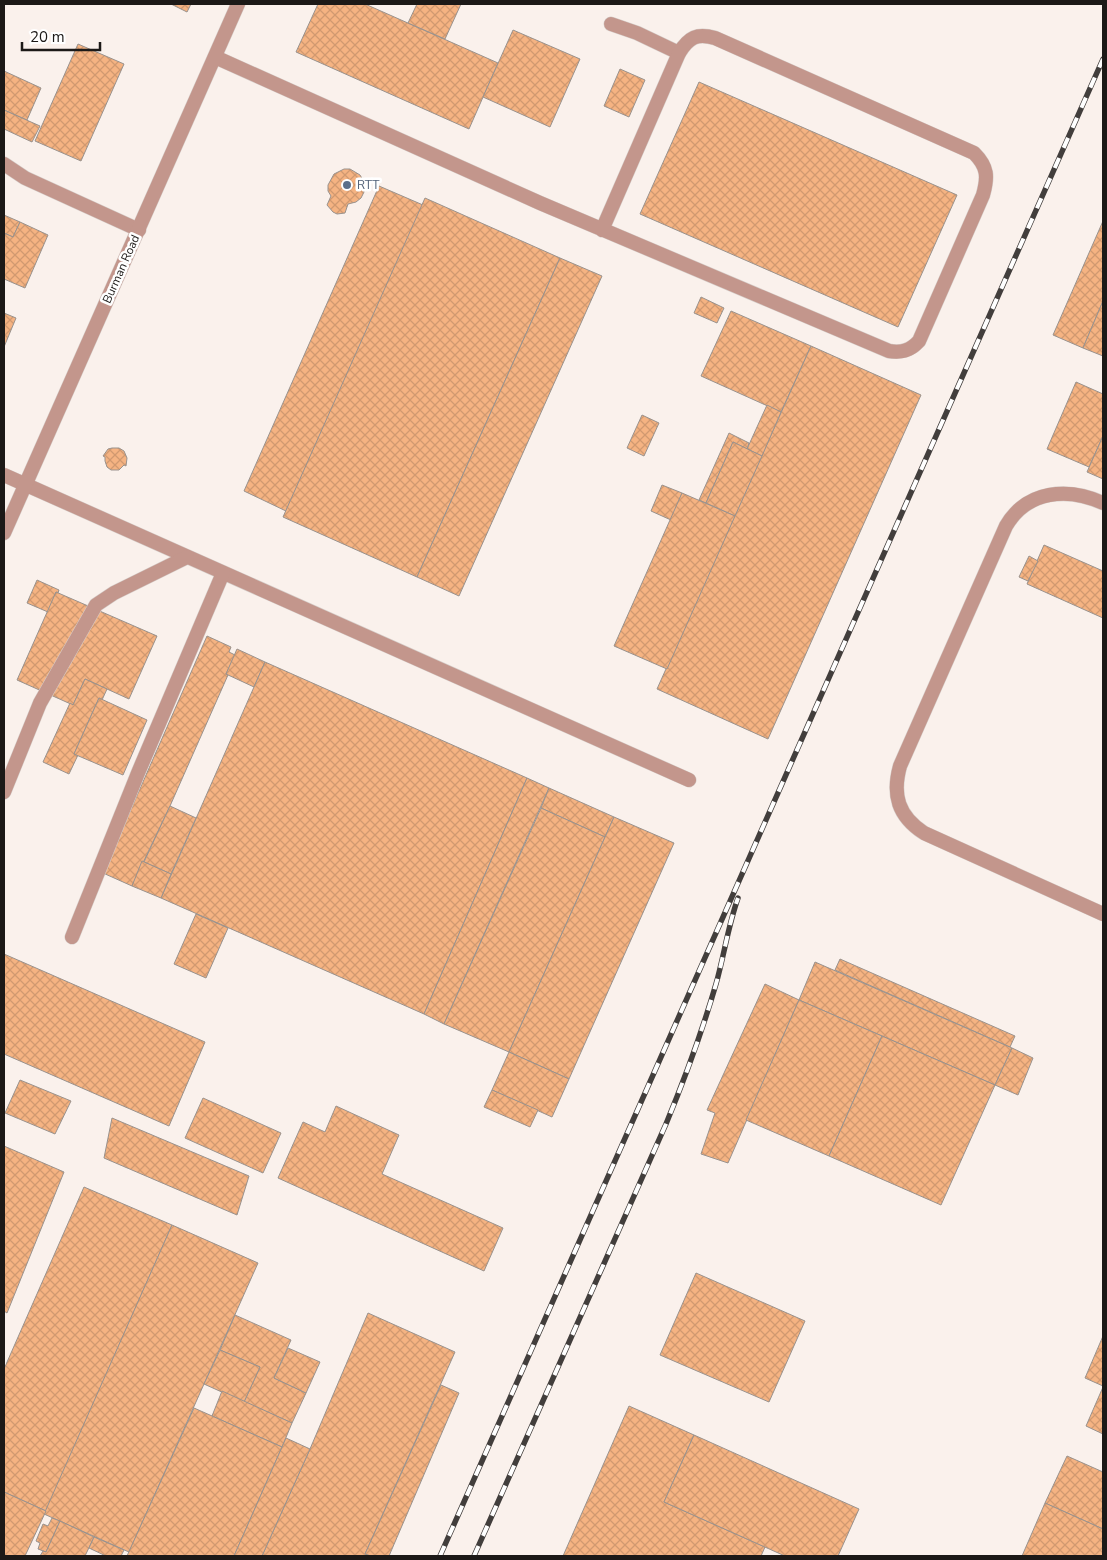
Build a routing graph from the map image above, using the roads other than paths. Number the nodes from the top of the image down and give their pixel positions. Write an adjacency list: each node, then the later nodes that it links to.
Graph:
1 (238, 4): 4 (street, Burman Road)
2 (611, 24): 3 (street)
3 (679, 53): 7 (street); 7 (street)
4 (215, 57): 6 (street, Burman Road); 7 (street)
5 (4, 164): 6 (street)
6 (138, 230): 9 (street, Burman Road)
7 (602, 230)
8 (4, 476): 9 (street)
9 (25, 485): 11 (street, Burman Road); 12 (street)
10 (1103, 503): 16 (street)
11 (4, 533)
12 (187, 557): 13 (street); 15 (street)
13 (222, 573): 14 (street); 17 (street)
14 (690, 780)
15 (4, 792)
16 (1103, 914)
17 (72, 937)

